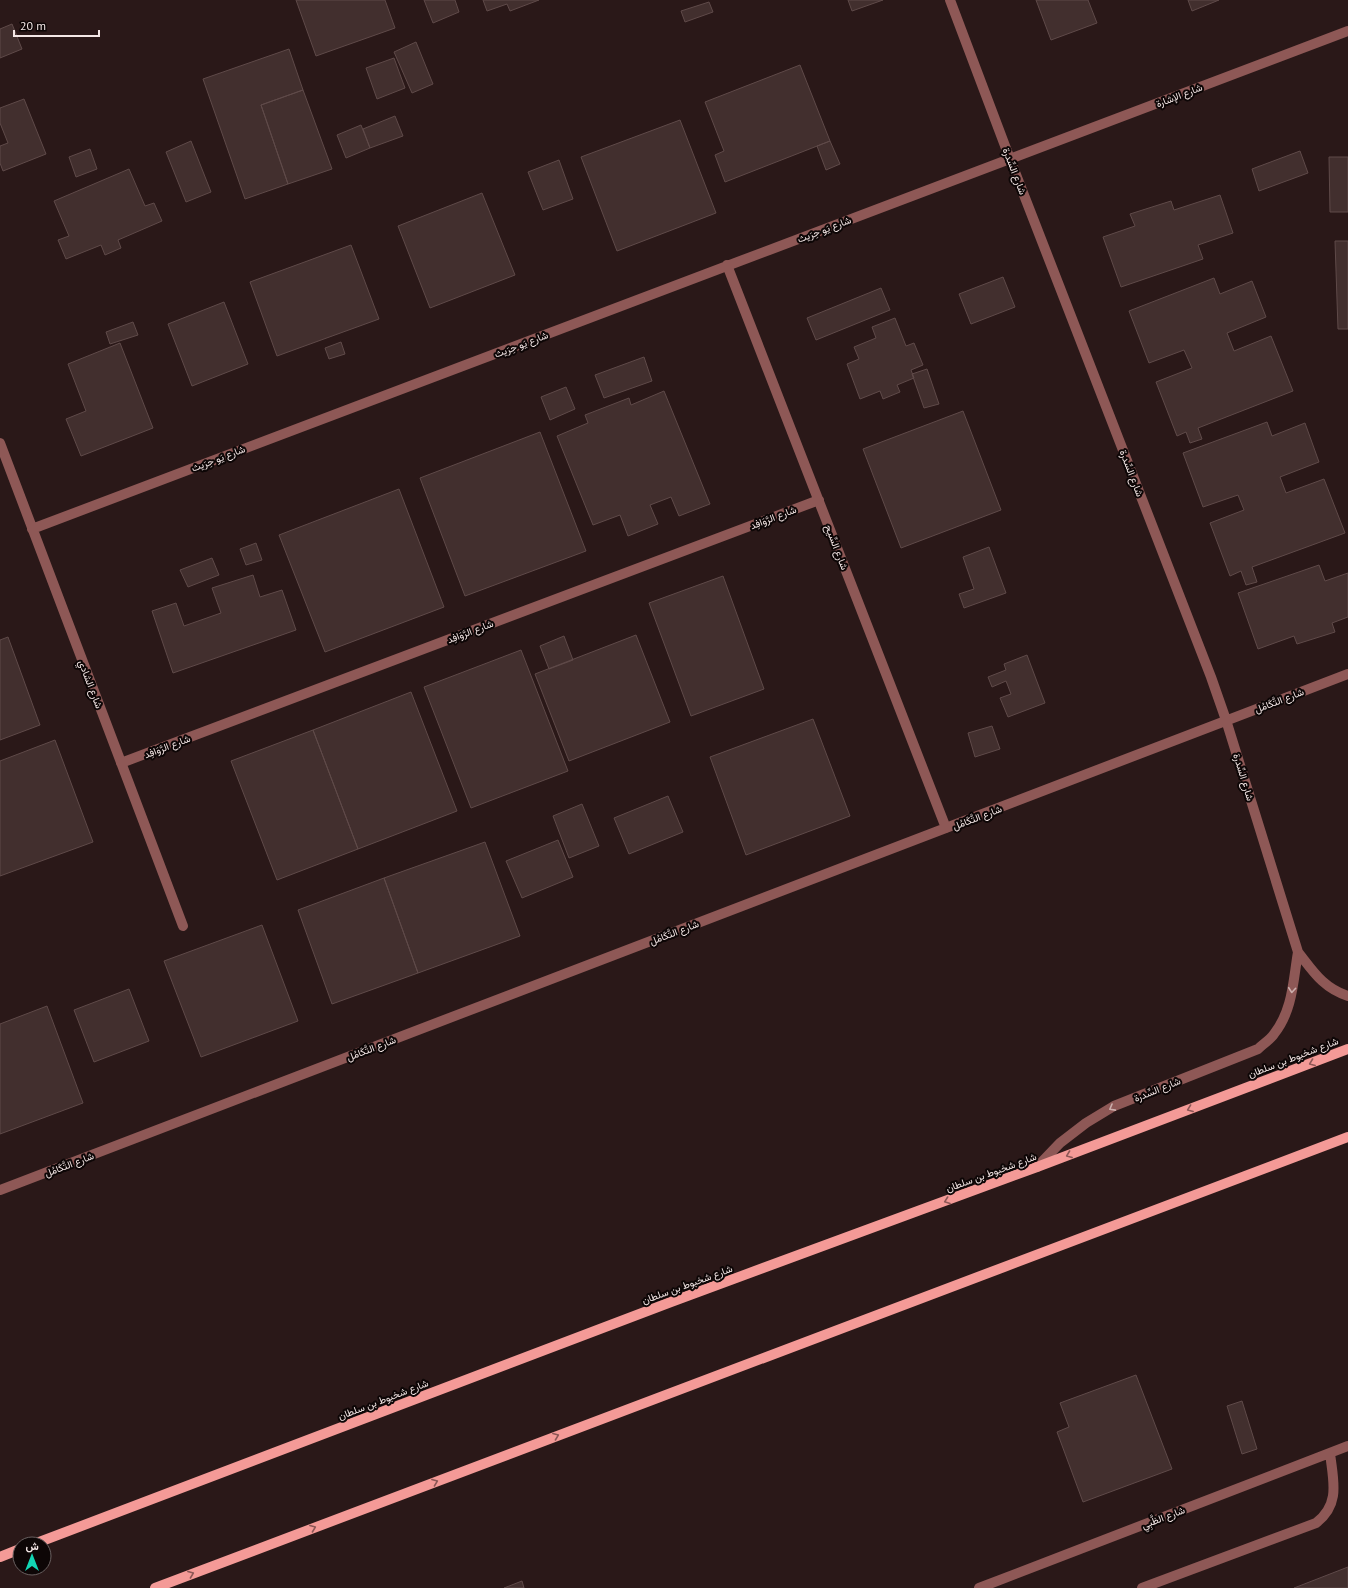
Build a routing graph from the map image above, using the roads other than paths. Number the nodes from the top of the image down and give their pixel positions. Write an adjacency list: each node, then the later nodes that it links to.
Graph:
1 (950, 0): 3 (street, شارع السِّدرة)
2 (1348, 31): 3 (street, شارع الإشارة)
3 (1010, 159): 4 (street, شارع يَو حِرَيث); 9 (street, شارع السِّدرة)
4 (728, 265): 6 (street, شارع السِّيح); 7 (street, شارع يَو حِرَيث)
5 (0, 443): 7 (street, شارع الشادي)
6 (819, 500): 10 (street, شارع الرَّوَافِد); 11 (street, شارع السِّيح)
7 (32, 529): 10 (street, شارع الشادي)
8 (1348, 674): 9 (street, شارع التَّكَامُل)
9 (1226, 720): 11 (street, شارع التَّكَامُل); 13 (street, شارع السِّدرة)
10 (121, 763): 12 (street, شارع الشادي)
11 (946, 828): 18 (street, شارع التَّكَامُل)
12 (183, 926)
13 (1298, 952): 14 (street, شارع السِّدرة); 17 (street, شارع السِّدرة, one-way to 17)
14 (1348, 996)
15 (1348, 1049): 17 (main road, شارع شخبوط بن سلطان, one-way to 17)
16 (1348, 1137): 24 (main road, one-way to 16)
17 (1037, 1167): 21 (main road, شارع شخبوط بن سلطان, one-way to 21)
18 (0, 1190)
19 (1348, 1446): 20 (street, شارع الظَّبِي)
20 (1330, 1453): 25 (street, شارع الظَّبِي); 26 (street)
21 (52, 1537)
22 (12, 1553): 23 (main road)
23 (0, 1557)
24 (155, 1588)
25 (979, 1588)
26 (1142, 1588)

